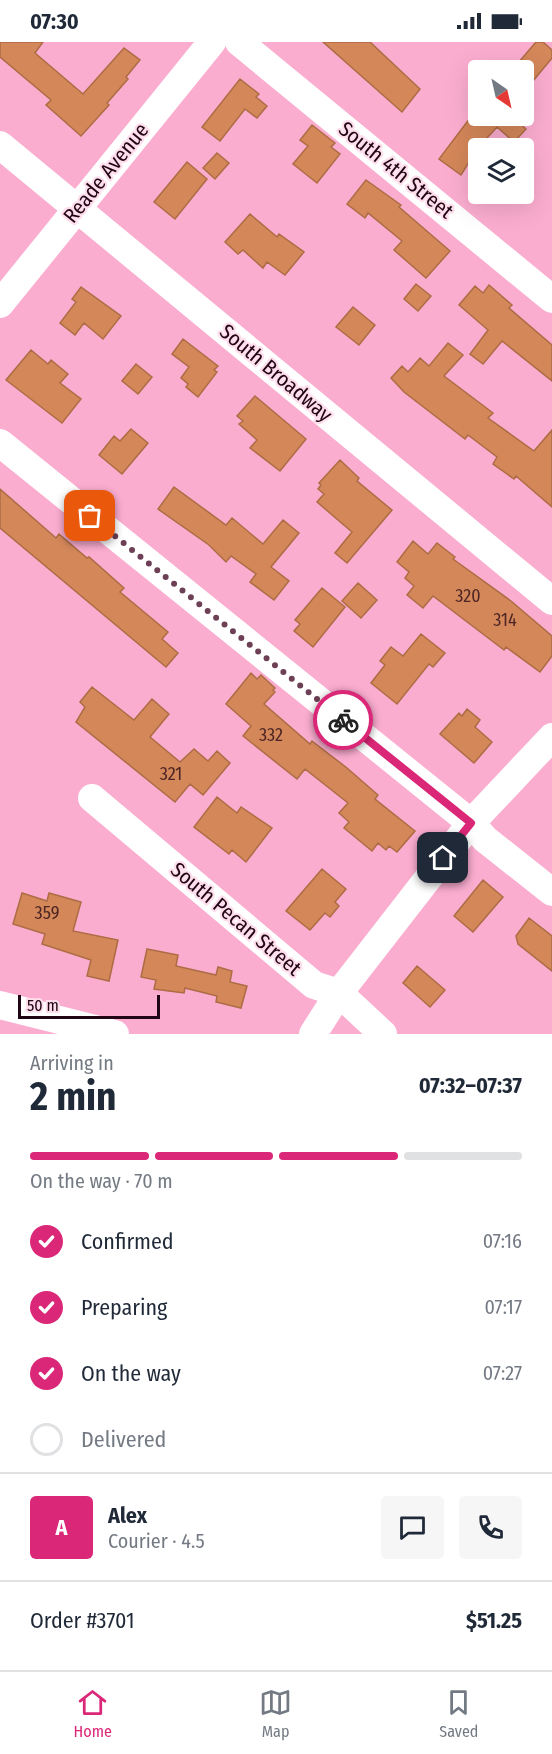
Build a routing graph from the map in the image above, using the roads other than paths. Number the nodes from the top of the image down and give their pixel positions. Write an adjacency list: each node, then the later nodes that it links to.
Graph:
1 (212, 42): 4 (street, Reade Avenue)
2 (239, 42): 5 (street, South 4th Street)
3 (0, 145): 4 (street, South Broadway)
4 (77, 208): 6 (street, Reade Avenue); 8 (street, South Broadway)
5 (552, 299)
6 (0, 304)
7 (0, 443): 11 (street)
8 (552, 601)
9 (552, 737): 11 (street)
10 (92, 798): 13 (street, South Pecan Street)
11 (471, 823): 12 (street); 13 (street)
12 (552, 892)
13 (339, 993): 16 (street); 17 (street, South Pecan Street)
14 (0, 1005): 15 (street)
15 (115, 1034)
16 (313, 1034)
17 (383, 1034)

